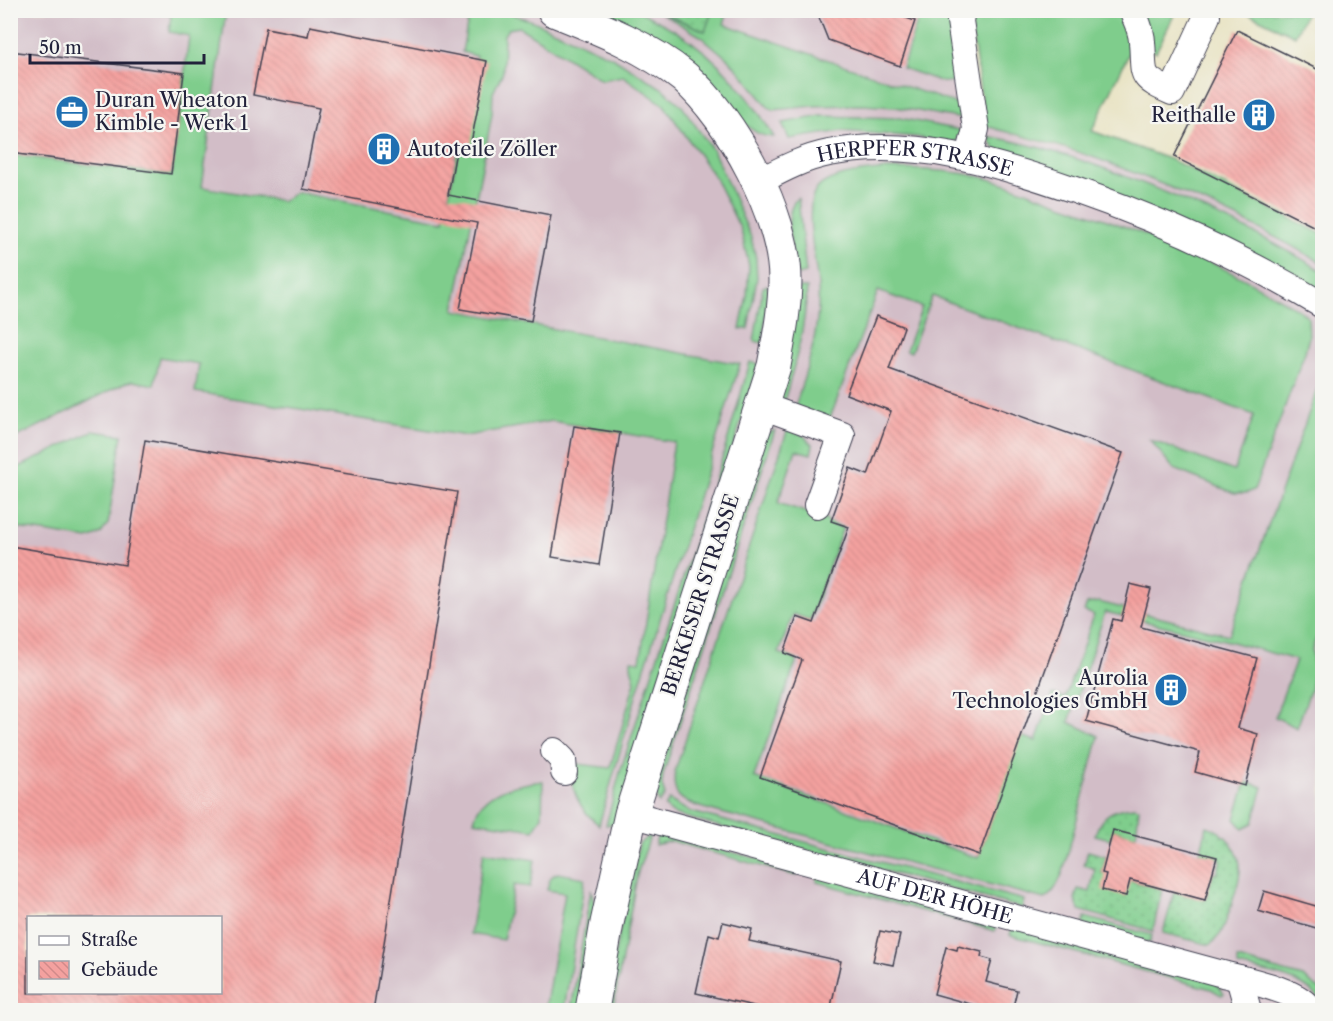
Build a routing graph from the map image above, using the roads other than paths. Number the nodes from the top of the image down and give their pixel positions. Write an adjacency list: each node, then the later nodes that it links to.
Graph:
1 (554, 10): 6 (main road)
2 (962, 10): 5 (street)
3 (1132, 10): 4 (street)
4 (1208, 16)
5 (969, 157): 6 (street, HERPFER STRASSE); 7 (street, HERPFER STRASSE)
6 (758, 182): 8 (main road, BERKESER STRASSE)
7 (1323, 305)
8 (762, 406): 9 (street); 10 (main road, BERKESER STRASSE)
9 (817, 505)
10 (631, 814): 11 (street, AUF DER HÖHE); 12 (main road, BERKESER STRASSE)
11 (1239, 978): 13 (street); 14 (street, AUF DER HÖHE)
12 (592, 1011)
13 (1248, 1011)
14 (1310, 1011)

